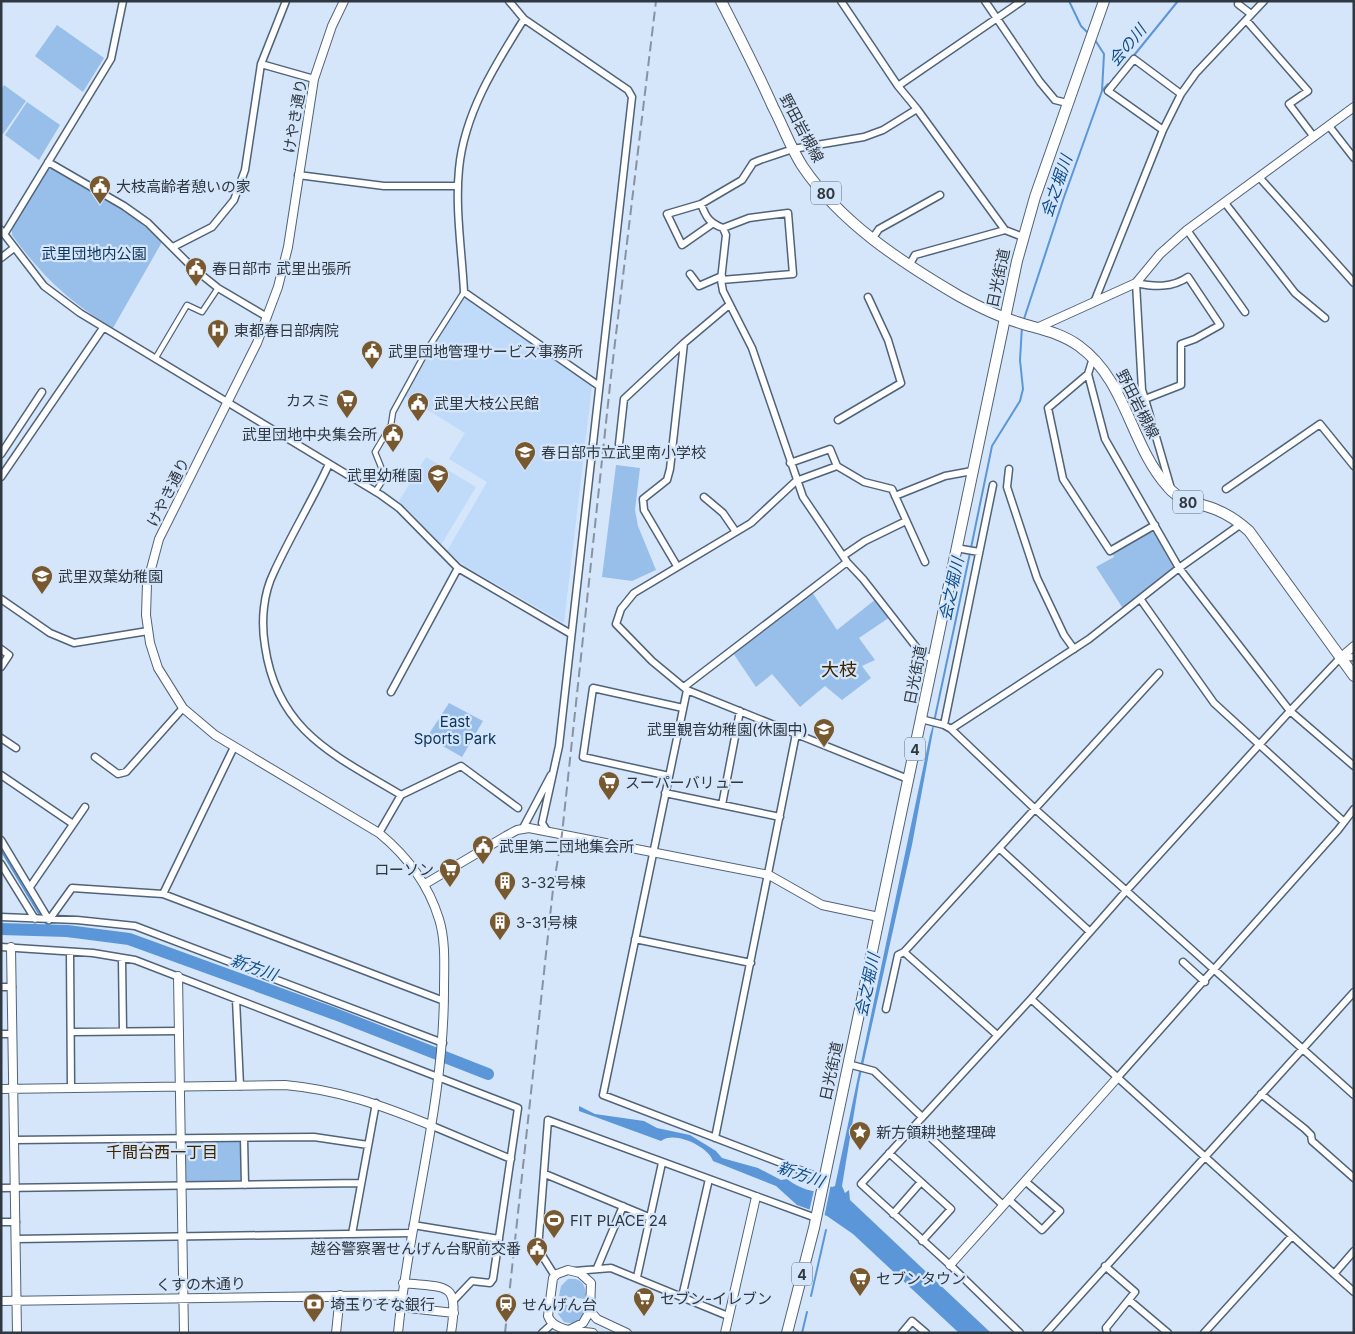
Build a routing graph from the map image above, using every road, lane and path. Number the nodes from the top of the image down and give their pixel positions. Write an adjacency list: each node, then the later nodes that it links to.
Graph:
1 (123, 1): 27 (street)
2 (286, 1): 15 (street)
3 (344, 1): 16 (street, けやき通り)
4 (509, 1): 13 (street)
5 (721, 1): 25 (main road, 野田岩槻線 / 80)
6 (841, 1): 17 (street)
7 (985, 1): 14 (street)
8 (1022, 1): 14 (street)
9 (1104, 1): 19 (main road, 日光街道 / 4)
10 (1264, 1): 12 (street)
11 (1238, 4): 12 (street)
12 (1248, 17): 18 (street); 24 (street)
13 (524, 19): 30 (street); 65 (street)
14 (998, 19): 17 (street); 19 (street)
15 (261, 64): 16 (street); 41 (street)
16 (314, 80): 28 (street, けやき通り)
17 (898, 86): 21 (street)
18 (1181, 94): 23 (street); 23 (street)
19 (1067, 103): 39 (main road, 日光街道 / 4)
20 (1354, 107): 22 (street)
21 (918, 109): 25 (street); 36 (street)
22 (1329, 126): 24 (street); 26 (street)
23 (1163, 130): 52 (street)
24 (1314, 137): 29 (street)
25 (793, 149): 33 (street); 40 (main road, 野田岩槻線 / 80)
26 (1354, 158)
27 (48, 162): 38 (street); 41 (street)
28 (298, 174): 30 (street); 55 (street, けやき通り)
29 (1259, 176): 32 (street); 48 (street)
30 (458, 186): 50 (street)
31 (940, 195): 40 (street)
32 (1225, 203): 37 (street); 57 (street)
33 (701, 204): 34 (street); 34 (street)
34 (712, 224): 35 (street)
35 (723, 228): 46 (street); 46 (street)
36 (1005, 230): 39 (street); 44 (street)
37 (1187, 230): 47 (street); 54 (street)
38 (3, 231): 42 (street)
39 (1023, 237): 56 (main road, 日光街道 / 4)
40 (872, 239): 44 (main road, 野田岩槻線 / 80)
41 (173, 247): 49 (street)
42 (14, 248): 43 (street); 59 (street)
43 (1, 258)
44 (910, 264): 56 (main road, 野田岩槻線 / 80)
45 (690, 274): 46 (street)
46 (721, 278): 53 (street)
47 (1136, 283): 52 (street); 67 (street); 67 (street)
48 (1354, 283)
49 (218, 288): 55 (street); 62 (street)
50 (464, 292): 65 (street); 83 (street)
51 (868, 296): 69 (street)
52 (1095, 300): 58 (street)
53 (729, 305): 60 (street); 72 (street)
54 (1245, 312)
55 (268, 316): 68 (street, けやき通り)
56 (1005, 317): 58 (main road, 野田岩槻線 / 80); 77 (main road, 日光街道 / 4)
57 (1325, 318)
58 (1029, 325): 61 (main road, 野田岩槻線 / 80)
59 (103, 328): 62 (street); 78 (street)
60 (684, 343): 70 (street); 94 (street)
61 (1093, 358): 63 (street); 64 (main road, 野田岩槻線 / 80)
62 (155, 359): 68 (street)
63 (1088, 374): 88 (street); 88 (street)
64 (1113, 384): 67 (street); 82 (main road, 野田岩槻線 / 80)
65 (599, 386): 100 (street)
66 (42, 392): 71 (street)
67 (1145, 399): 82 (street)
68 (226, 402): 73 (street); 99 (street, けやき通り)
69 (838, 420)
70 (619, 444)
71 (1, 454)
72 (790, 462): 74 (street); 79 (street)
73 (330, 464): 83 (street); 131 (street)
74 (837, 466): 79 (street); 84 (street)
75 (1354, 466): 81 (street)
76 (1009, 469): 102 (street)
77 (972, 471): 84 (street); 90 (main road, 日光街道 / 4)
78 (1, 477)
79 (796, 481): 89 (street); 92 (street)
80 (993, 486): 91 (street)
81 (1226, 489)
82 (1172, 491): 87 (main road, 野田岩槻線 / 80)
83 (375, 492): 95 (street)
84 (895, 496): 86 (street)
85 (704, 497): 89 (street)
86 (906, 521): 92 (street); 93 (street)
87 (1241, 524): 96 (street); 105 (main road, 野田岩槻線 / 80)
88 (1155, 525): 96 (street)
89 (736, 532): 94 (street)
90 (960, 548): 91 (street); 106 (main road, 日光街道 / 4)
91 (978, 552): 117 (street)
92 (845, 559): 106 (street); 110 (street)
93 (924, 562)
94 (677, 566): 110 (street)
95 (458, 568): 100 (street); 111 (street)
96 (1180, 568): 98 (street); 115 (street)
97 (1, 599): 99 (street)
98 (1141, 600): 102 (street); 121 (street)
99 (148, 631): 112 (street, けやき通り)
100 (571, 634): 125 (street)
101 (1354, 646): 105 (street)
102 (1074, 649): 118 (street)
103 (1, 650): 107 (street)
104 (1354, 657): 105 (street)
105 (1340, 658): 109 (main road, 野田岩槻線 / 80); 115 (street)
106 (933, 660): 116 (main road, 日光街道 / 4)
107 (1, 667)
108 (1159, 673): 135 (street)
109 (1354, 676)
110 (686, 688): 113 (street); 114 (street)
111 (391, 692)
112 (183, 708): 122 (street, けやき通り); 124 (street)
113 (683, 708): 128 (street); 128 (street)
114 (740, 711): 119 (street); 132 (street)
115 (1290, 711): 121 (street); 126 (street)
116 (925, 720): 117 (street); 129 (main road, 日光街道 / 4)
117 (943, 724): 118 (street)
118 (951, 729): 135 (street)
119 (796, 734): 129 (street); 137 (street)
120 (1, 738): 123 (street)
121 (1261, 744): 138 (street); 150 (street)
122 (234, 747): 142 (street, けやき通り); 151 (street)
123 (16, 748)
124 (94, 757)
125 (556, 764): 140 (street); 141 (street)
126 (1354, 766)
127 (1, 775): 139 (street)
128 (669, 776): 130 (street)
129 (908, 779): 153 (main road, 日光街道 / 4)
130 (666, 793): 132 (street); 145 (street)
131 (401, 795): 134 (street); 142 (street)
132 (722, 805): 137 (street)
133 (85, 807): 139 (street)
134 (518, 808)
135 (1034, 808): 144 (street); 150 (street)
136 (1354, 808): 138 (street)
137 (780, 817): 147 (street)
138 (1344, 822): 165 (street)
139 (73, 824): 149 (street)
140 (523, 828): 141 (street); 148 (street)
141 (547, 831): 145 (street)
142 (379, 833): 148 (street, けやき通り)
143 (1, 840): 149 (street)
144 (999, 848): 156 (street); 160 (street)
145 (653, 852): 147 (street); 157 (street)
146 (1, 864): 154 (street)
147 (769, 875): 153 (street); 164 (street)
148 (425, 884): 173 (street, けやき通り)
149 (30, 887): 155 (street)
150 (1126, 891): 156 (street); 165 (street)
151 (163, 894): 155 (street); 173 (street)
152 (1, 917): 154 (street)
153 (879, 917): 183 (main road, 日光街道 / 4)
154 (35, 919): 155 (street)
155 (50, 920): 181 (street)
156 (1089, 931): 172 (street)
157 (635, 939): 164 (street); 199 (street)
158 (1, 946): 159 (street)
159 (11, 947): 161 (street); 169 (street)
160 (904, 952): 174 (street); 180 (street)
161 (70, 953): 162 (street); 176 (street)
162 (122, 959): 166 (street); 177 (street)
163 (1183, 962): 167 (street)
164 (751, 963): 199 (street)
165 (1215, 971): 167 (street); 182 (street)
166 (178, 976): 171 (street); 175 (street)
167 (1205, 982): 185 (street)
168 (1, 987): 169 (street)
169 (12, 987): 179 (street)
170 (1354, 992): 182 (street)
171 (236, 999): 184 (street); 186 (street)
172 (1031, 999): 180 (street); 185 (street)
173 (444, 1001): 181 (street, けやき通り)
174 (886, 1009)
175 (179, 1031): 177 (street); 187 (street)
176 (72, 1032): 177 (street); 188 (street)
177 (123, 1032)
178 (1, 1034): 179 (street)
179 (12, 1034): 190 (street)
180 (996, 1034): 194 (street)
181 (443, 1046): 184 (street, けやき通り)
182 (1303, 1049): 191 (street); 192 (street)
183 (848, 1064): 194 (street); 209 (main road, 日光街道 / 4)
184 (439, 1078): 196 (street, けやき通り); 204 (street)
185 (1118, 1078): 203 (street); 210 (street)
186 (240, 1086): 187 (street); 193 (street)
187 (179, 1087): 188 (street); 197 (street)
188 (72, 1088): 190 (street)
189 (1, 1089): 190 (street)
190 (13, 1089): 200 (street)
191 (1261, 1094): 203 (street); 207 (street)
192 (1354, 1094)
193 (376, 1103): 196 (street); 201 (street)
194 (922, 1117): 195 (street)
195 (916, 1124): 202 (street); 218 (street)
196 (430, 1125): 204 (street); 225 (street, けやき通り)
197 (180, 1138): 198 (street); 200 (street); 214 (street)
198 (244, 1138): 201 (street); 213 (street)
199 (715, 1138): 209 (street)
200 (14, 1140): 216 (street)
201 (368, 1145): 212 (street)
202 (889, 1153): 211 (street); 220 (street)
203 (1204, 1157): 228 (street); 235 (street)
204 (511, 1158): 231 (street)
205 (662, 1163): 206 (street); 208 (street); 222 (street)
206 (545, 1174): 219 (street); 239 (street)
207 (1354, 1178)
208 (709, 1179): 217 (street); 245 (street)
209 (823, 1180): 221 (main road, 日光街道 / 4)
210 (1025, 1180): 218 (street); 218 (street)
211 (921, 1182): 220 (street); 232 (street)
212 (361, 1183): 213 (street); 227 (street)
213 (245, 1185): 214 (street)
214 (181, 1186): 216 (street); 229 (street)
215 (1, 1188): 216 (street)
216 (15, 1188): 224 (street)
217 (756, 1196): 221 (street); 254 (street)
218 (1006, 1203): 234 (street)
219 (623, 1206): 222 (street); 236 (street)
220 (893, 1214): 232 (street)
221 (816, 1217): 266 (main road, 日光街道 / 4)
222 (651, 1218): 240 (street)
223 (1, 1222): 224 (street)
224 (16, 1222): 230 (street)
225 (413, 1225): 226 (street, けやき通り); 231 (street)
226 (411, 1233): 227 (street); 241 (street, けやき通り)
227 (352, 1234): 229 (street)
228 (1292, 1236): 238 (street); 273 (street)
229 (182, 1237): 230 (street); 246 (street)
230 (16, 1239): 248 (street)
231 (499, 1239): 247 (street)
232 (922, 1241): 234 (street)
233 (1354, 1251): 238 (street)
234 (950, 1265): 269 (street)
235 (1106, 1266): 249 (street); 270 (street)
236 (597, 1268): 237 (street); 240 (street)
237 (575, 1271): 239 (street); 252 (street)
238 (1334, 1274): 242 (street)
239 (556, 1276): 255 (street)
240 (638, 1277): 245 (street)
241 (403, 1283): 243 (street, けやき通り); 247 (street)
242 (1354, 1292)
243 (402, 1294): 244 (street, くすの木通り); 251 (street, けやき通り)
244 (340, 1295): 246 (street, くすの木通り); 259 (street)
245 (682, 1297): 254 (street)
246 (183, 1298): 248 (street, くすの木通り); 258 (street)
247 (455, 1299): 253 (street)
248 (17, 1300): 250 (street, くすの木通り); 257 (street)
249 (1129, 1300): 271 (street); 272 (street)
250 (1, 1301)
251 (400, 1307): 253 (street); 260 (street, けやき通り)
252 (590, 1311): 256 (street); 264 (street)
253 (454, 1313): 261 (street)
254 (728, 1316): 265 (street)
255 (556, 1326): 256 (street); 262 (street)
256 (575, 1331): 263 (street)
257 (17, 1333)
258 (184, 1333)
259 (336, 1333)
260 (398, 1333)
261 (451, 1333)
262 (542, 1333)
263 (593, 1333)
264 (627, 1333)
265 (724, 1333)
266 (787, 1333)
267 (902, 1333): 268 (street)
268 (926, 1333)
269 (1020, 1333)
270 (1046, 1333)
271 (1107, 1333)
272 (1168, 1333)
273 (1204, 1333)

